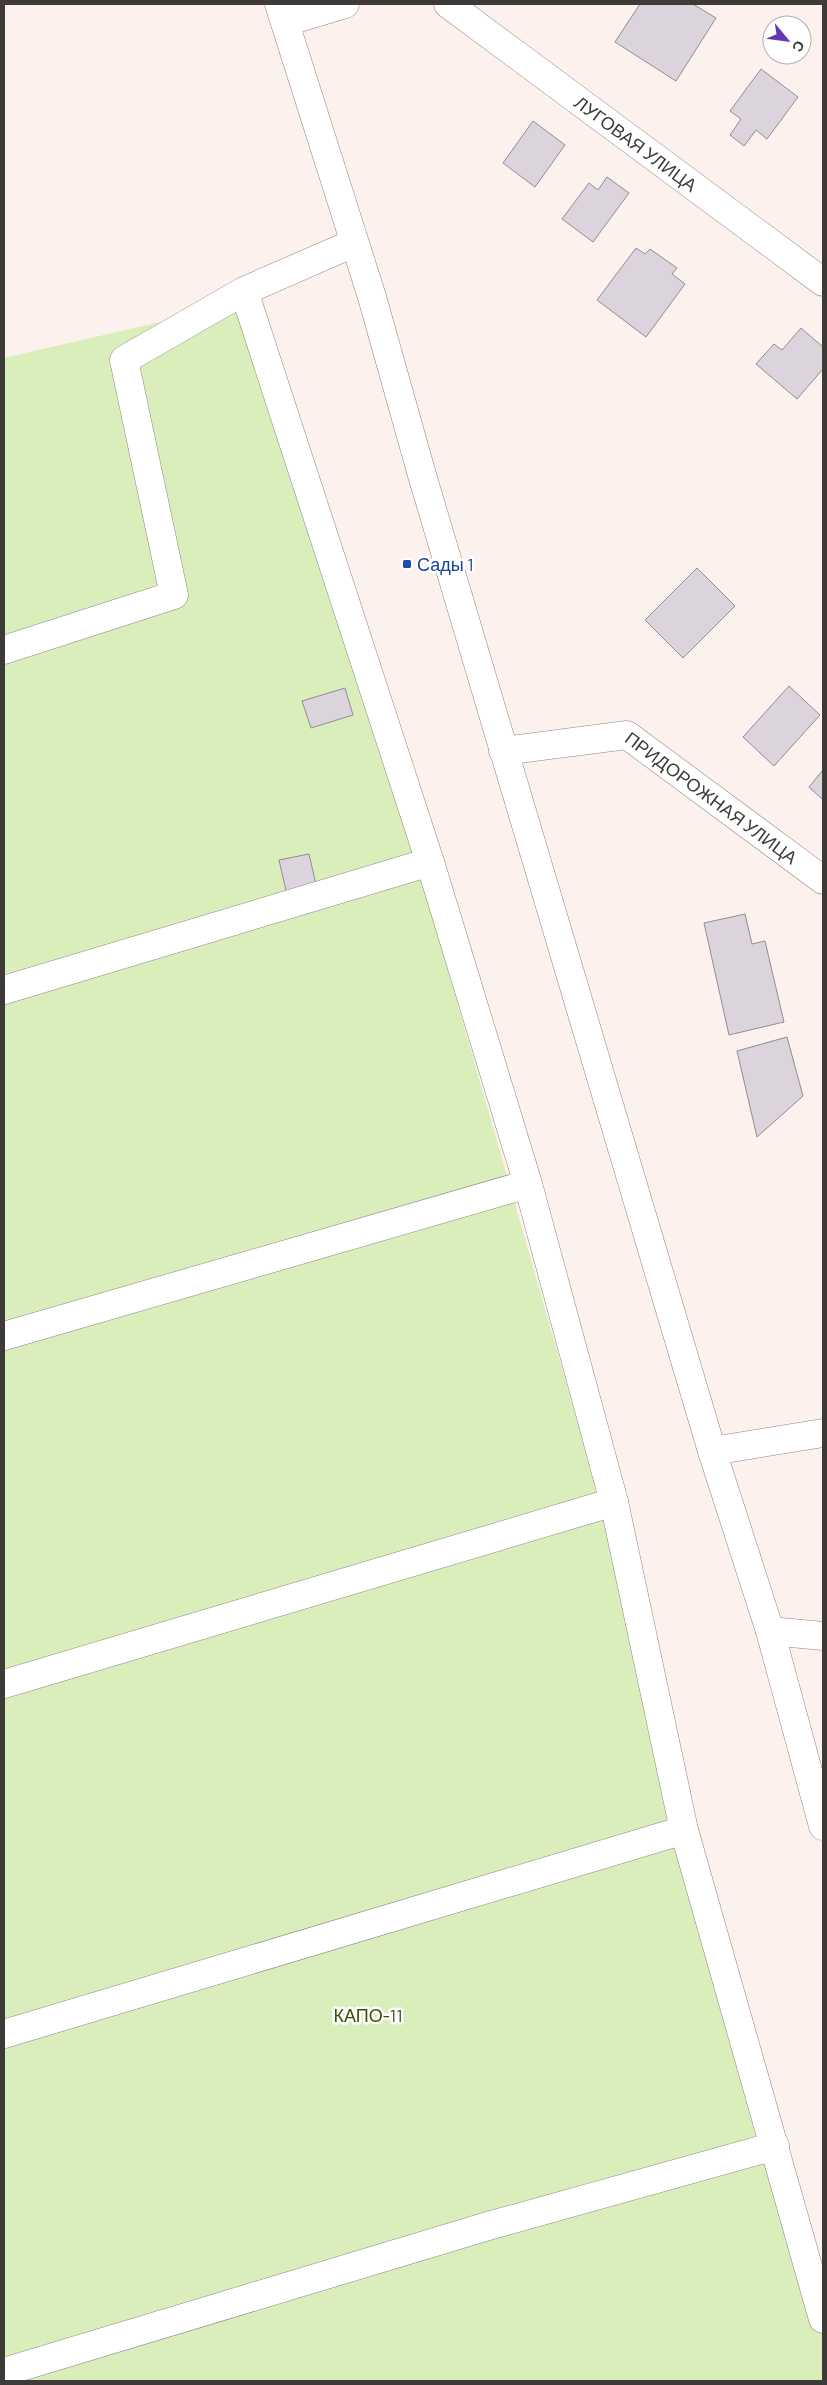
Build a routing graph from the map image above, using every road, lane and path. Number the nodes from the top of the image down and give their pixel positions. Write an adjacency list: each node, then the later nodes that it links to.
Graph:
1 (345, 4): 3 (main road)
2 (448, 4): 5 (main road, ЛУГОВАЯ УЛИЦА)
3 (282, 13): 4 (main road)
4 (354, 243): 6 (main road); 8 (main road)
5 (823, 282)
6 (244, 291): 7 (main road); 9 (main road)
7 (4, 650)
8 (504, 750): 10 (main road, ПРИДОРОЖНАЯ УЛИЦА); 15 (main road)
9 (430, 862): 11 (main road); 12 (main road)
10 (823, 880)
11 (4, 990)
12 (528, 1184): 13 (main road); 16 (main road)
13 (4, 1336)
14 (823, 1433): 15 (main road)
15 (712, 1451): 17 (main road)
16 (614, 1502): 19 (main road); 21 (main road)
17 (770, 1631): 18 (main road); 20 (main road)
18 (823, 1636)
19 (4, 1684)
20 (823, 1826)
21 (684, 1830): 22 (main road); 23 (main road)
22 (4, 2034)
23 (775, 2146): 24 (main road); 25 (main road)
24 (823, 2319)
25 (4, 2372)

